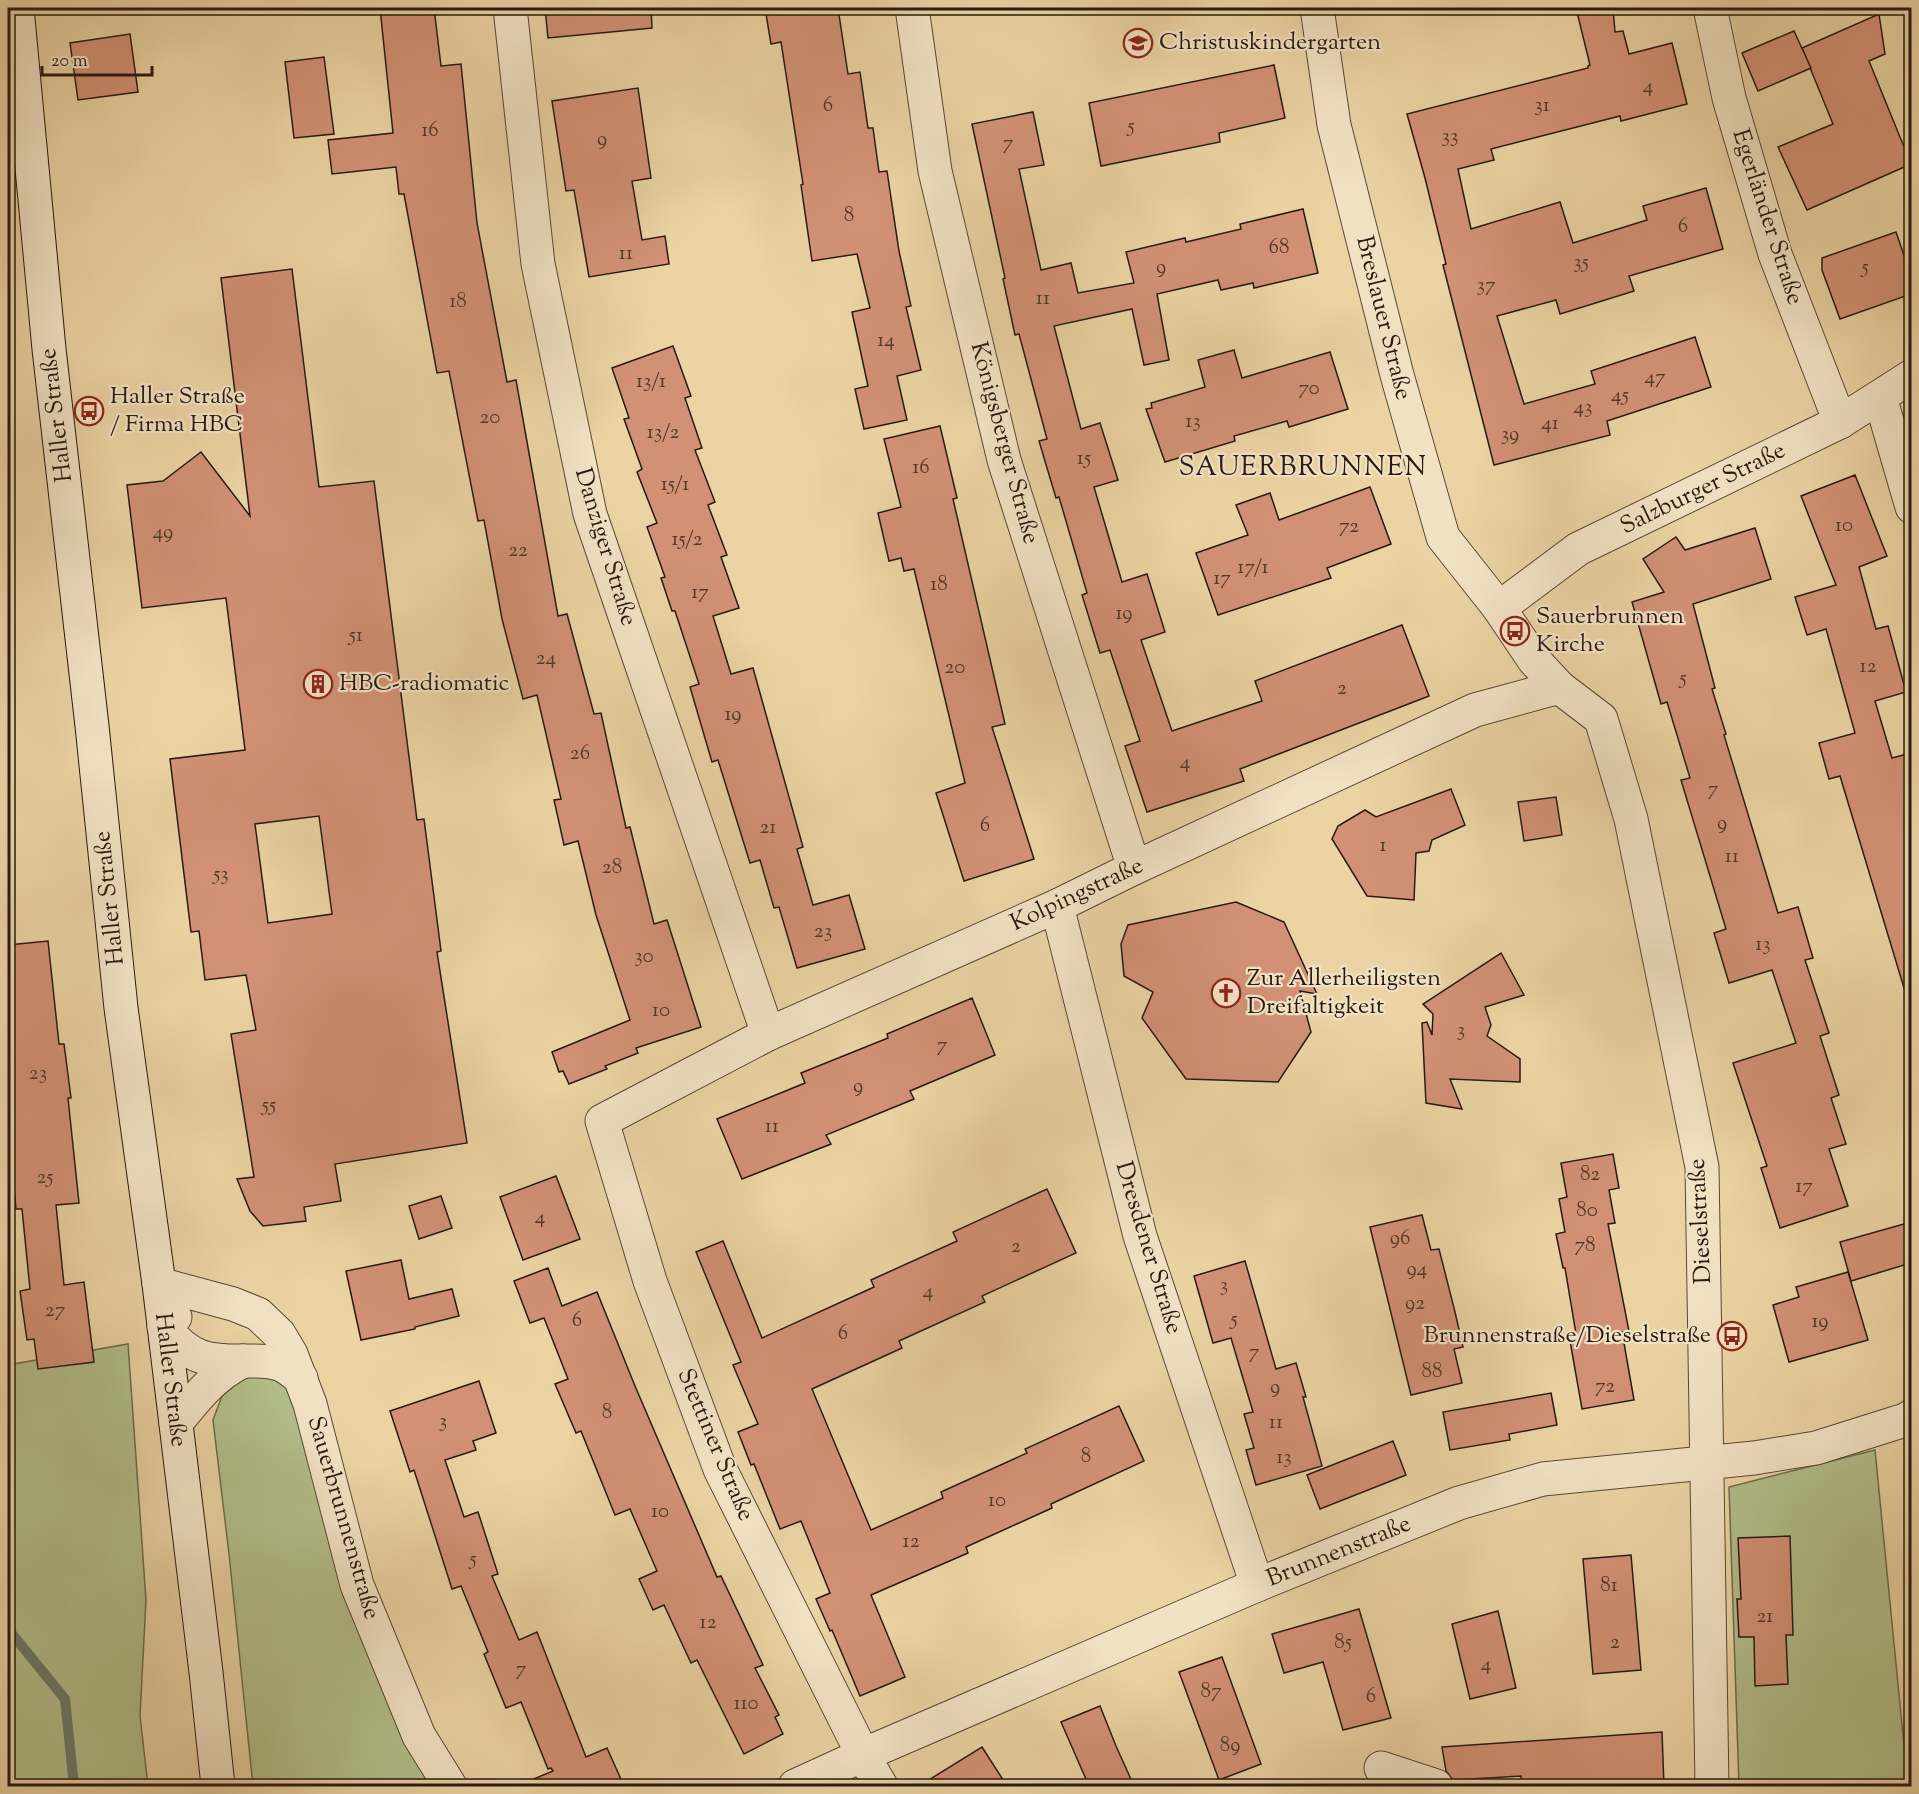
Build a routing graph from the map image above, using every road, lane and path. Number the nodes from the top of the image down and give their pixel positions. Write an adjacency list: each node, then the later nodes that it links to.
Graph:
1 (16, 8): 16 (street, Haller Straße)
2 (510, 8): 14 (street, Danziger Straße)
3 (912, 8): 12 (street, Königsberger Straße)
4 (1317, 8): 10 (street, Breslauer Straße)
5 (1710, 8): 8 (street, Egerländer Straße)
6 (1911, 376): 7 (street, Salzburger Straße)
7 (1880, 397): 8 (street, Salzburger Straße); 9 (street)
8 (1840, 422): 10 (street, Salzburger Straße)
9 (1911, 507)
10 (1498, 608): 11 (street, Breslauer Straße)
11 (1559, 687): 12 (street, Kolpingstraße); 23 (street, Dieselstraße)
12 (1134, 868): 13 (street, Kolpingstraße)
13 (1057, 906): 14 (street, Kolpingstraße); 24 (street, Dresdener Straße)
14 (768, 1034): 15 (street, Kolpingstraße)
15 (602, 1121): 25 (street, Stettiner Straße)
16 (159, 1284): 17 (street, Sauerbrunnenstraße); 18 (street, Haller Straße)
17 (233, 1304): 18 (street, Sauerbrunnenstraße); 20 (street, Sauerbrunnenstraße)
18 (164, 1327): 19 (street); 22 (street, Haller Straße)
19 (243, 1361): 20 (street); 22 (street)
20 (302, 1378): 28 (street, Sauerbrunnenstraße)
21 (1911, 1416): 23 (street, Brunnenstraße)
22 (176, 1423): 27 (street, Haller Straße)
23 (1708, 1461): 24 (street, Brunnenstraße); 32 (street, Dieselstraße)
24 (1257, 1585): 25 (street, Brunnenstraße)
25 (863, 1755): 29 (street, Brunnenstraße); 30 (street, Stettiner Straße)
26 (1382, 1768): 31 (street)
27 (218, 1786)
28 (450, 1786)
29 (795, 1786)
30 (881, 1786)
31 (1436, 1786)
32 (1712, 1786)

